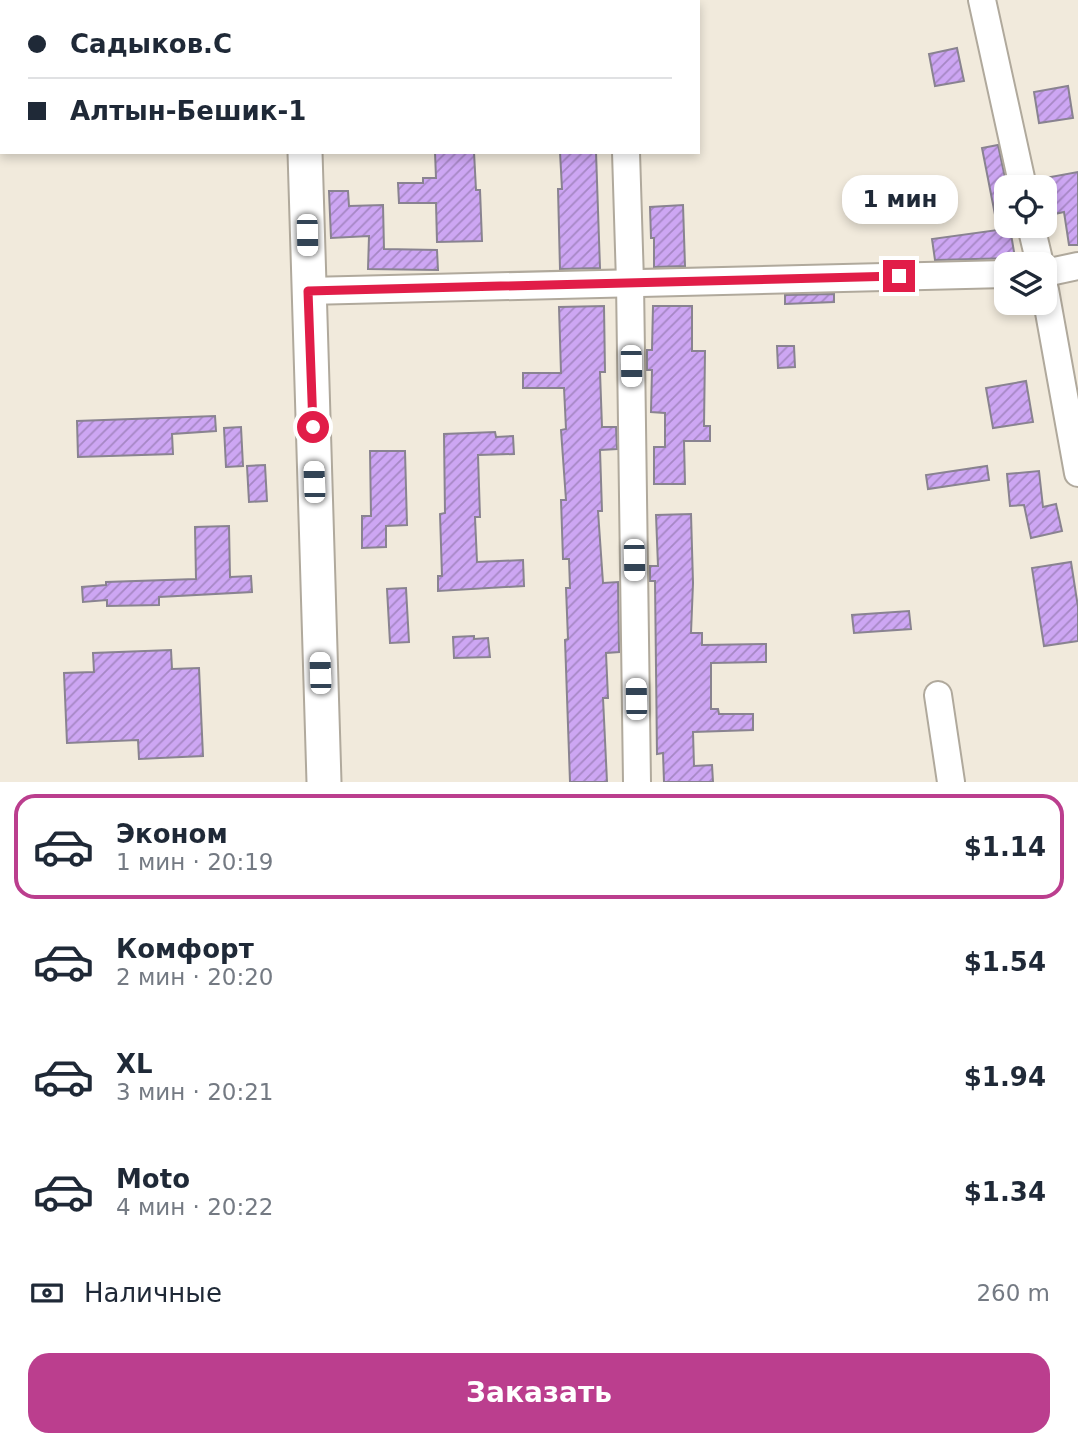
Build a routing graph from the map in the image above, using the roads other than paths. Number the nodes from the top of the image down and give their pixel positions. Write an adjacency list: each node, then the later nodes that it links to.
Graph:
1 (982, 0): 4 (street)
2 (305, 154): 9 (main road)
3 (626, 154): 8 (street)
4 (1020, 175)
5 (1078, 266): 6 (street)
6 (1057, 270)
7 (994, 274): 8 (street)
8 (630, 282): 9 (street); 14 (street)
9 (308, 291): 13 (main road)
10 (1050, 315): 11 (street)
11 (1078, 473)
12 (938, 695): 15 (street)
13 (324, 782)
14 (637, 782)
15 (951, 782)

